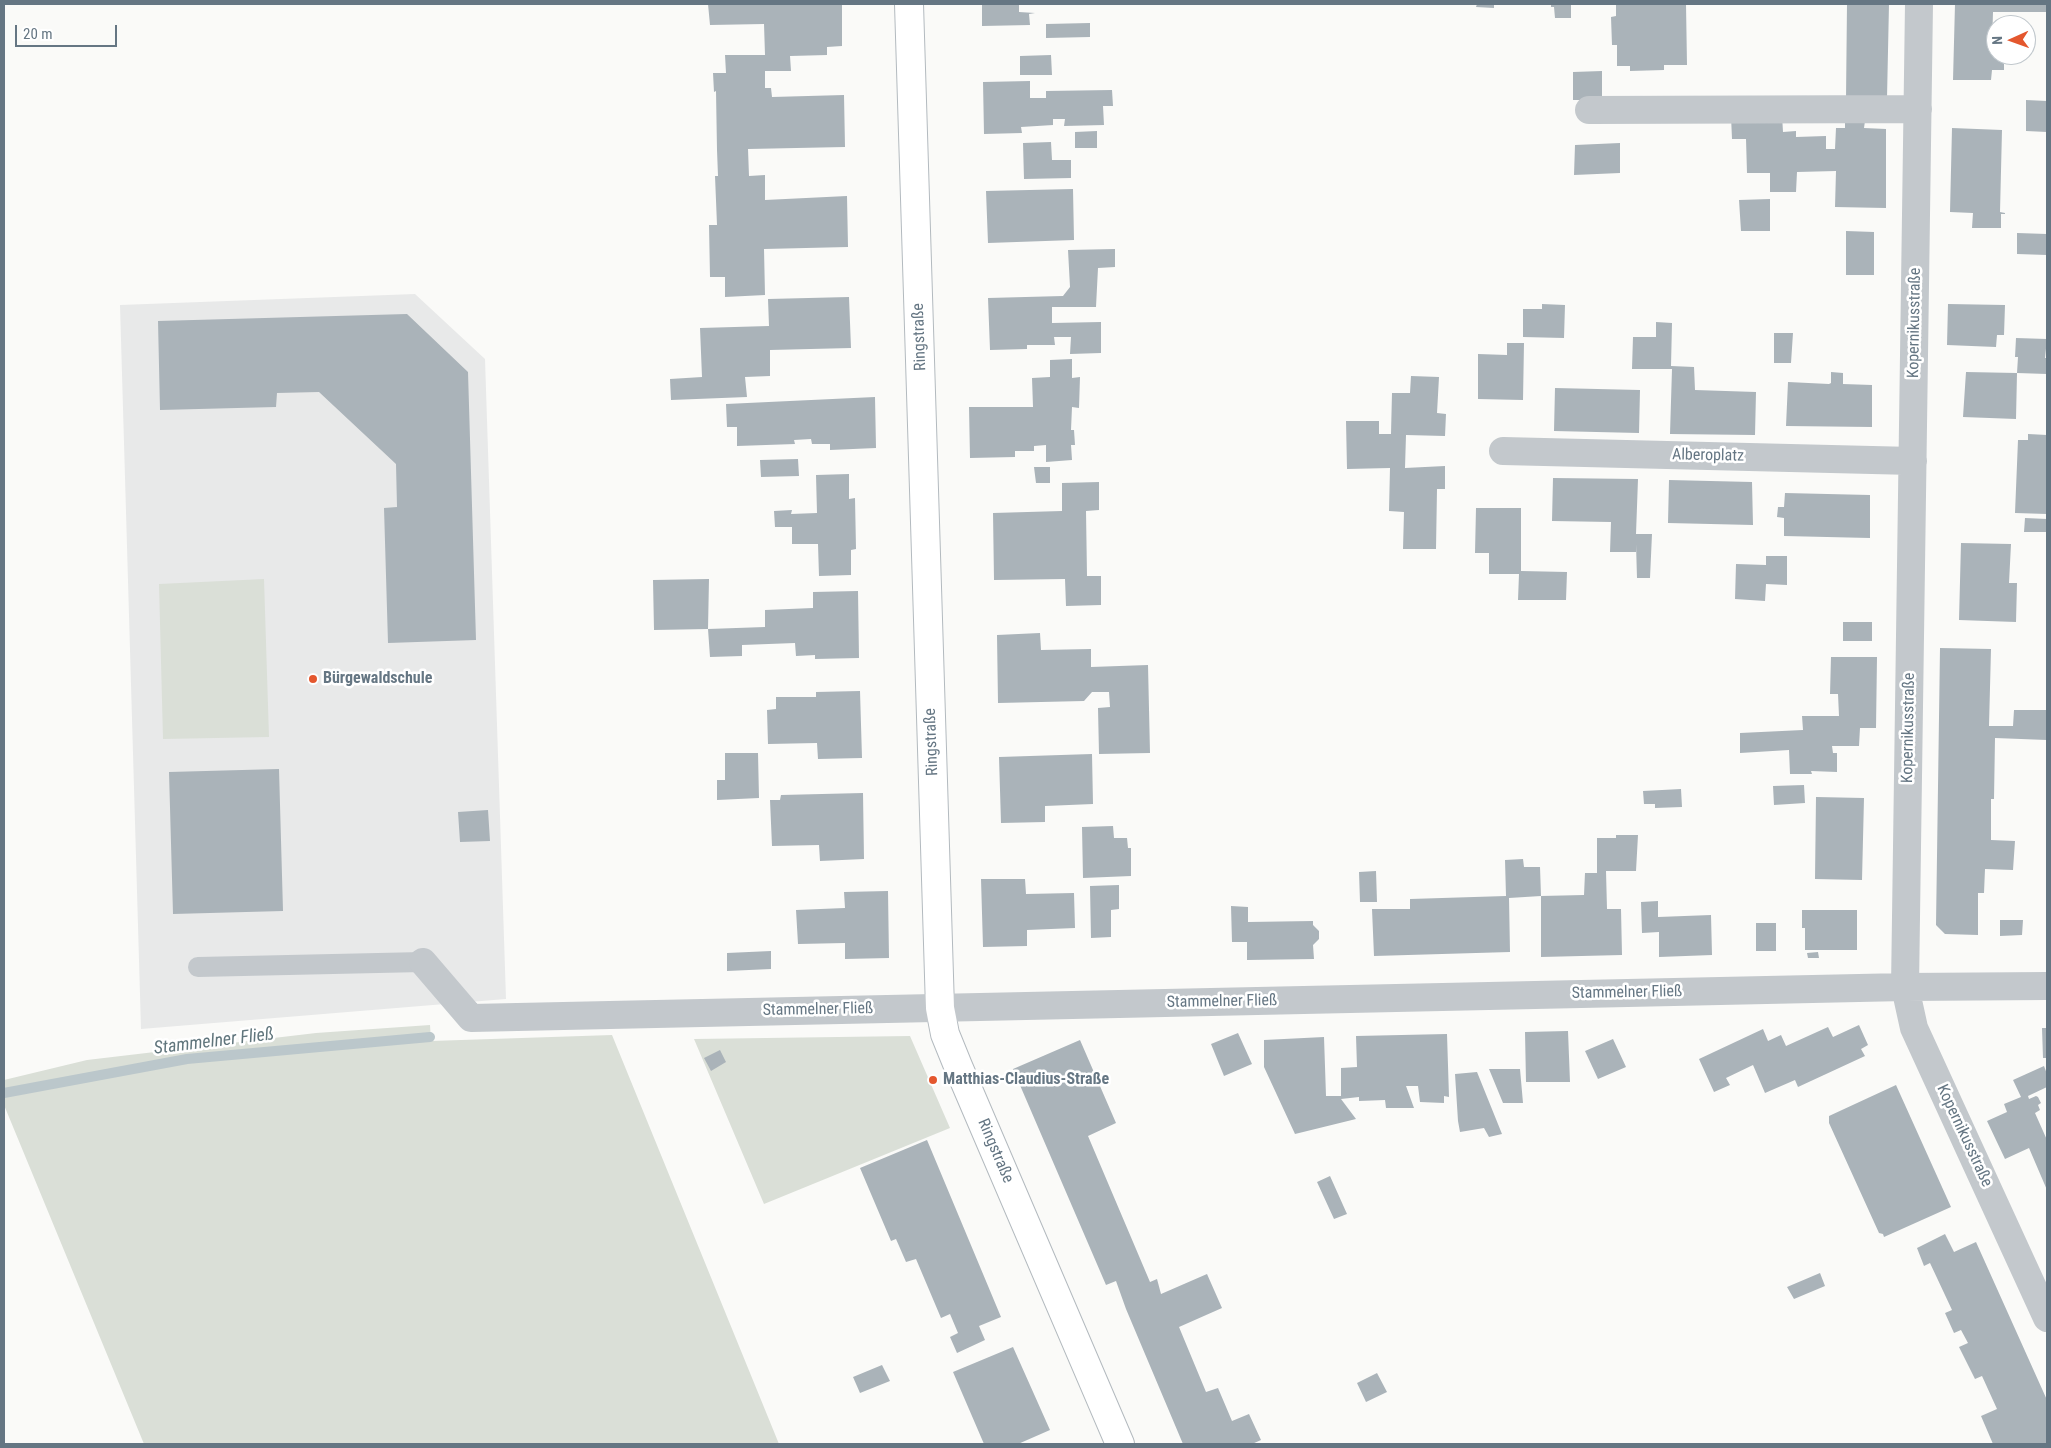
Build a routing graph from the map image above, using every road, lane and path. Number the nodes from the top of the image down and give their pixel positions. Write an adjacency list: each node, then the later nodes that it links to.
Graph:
1 (909, 4): 11 (main road, Ringstraße)
2 (1920, 4): 3 (street, Kopernikusstraße)
3 (1918, 109): 4 (street); 6 (street, Kopernikusstraße)
4 (1589, 110)
5 (1503, 451): 6 (street, Alberoplatz)
6 (1913, 461): 10 (street, Kopernikusstraße)
7 (423, 962): 8 (lane); 11 (street, Stammelner Fließ)
8 (198, 967)
9 (2047, 986): 10 (street, Stammelner Fließ)
10 (1905, 987): 11 (street, Stammelner Fließ); 12 (street, Kopernikusstraße)
11 (940, 1008): 13 (main road, Ringstraße)
12 (2047, 1318)
13 (1120, 1444)

